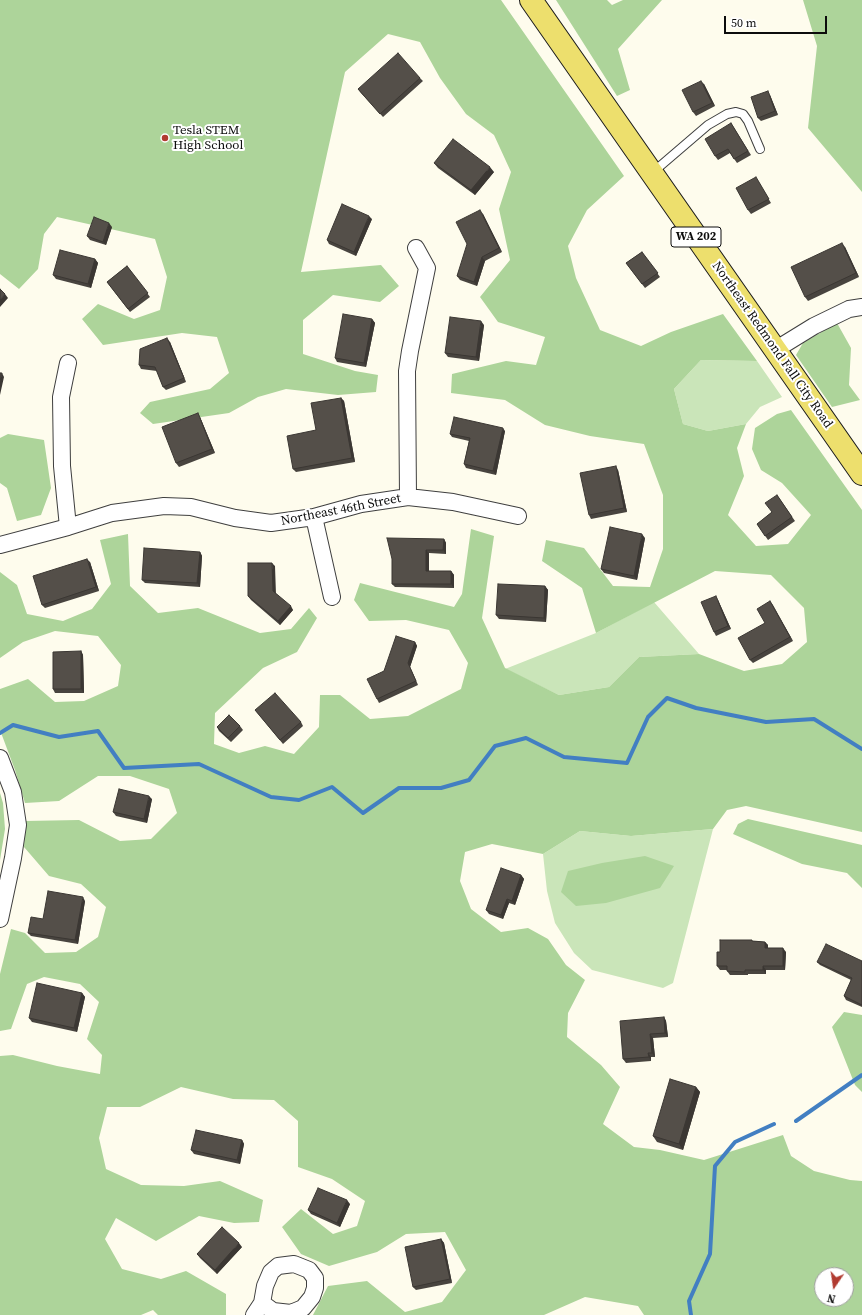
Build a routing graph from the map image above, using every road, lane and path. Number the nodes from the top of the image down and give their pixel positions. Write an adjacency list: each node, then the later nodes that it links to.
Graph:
1 (531, 0): 3 (main road, Northeast Redmond Fall City Road / WA 202)
2 (760, 149): 3 (lane)
3 (651, 173): 6 (main road, Northeast Redmond Fall City Road / WA 202)
4 (416, 248): 9 (street)
5 (862, 307): 6 (street)
6 (775, 350): 8 (main road, Northeast Redmond Fall City Road / WA 202)
7 (68, 363): 12 (street)
8 (862, 474)
9 (408, 497): 10 (street, Northeast 46th Street); 11 (street, Northeast 46th Street)
10 (518, 516)
11 (314, 518): 12 (street, Northeast 46th Street); 14 (street)
12 (68, 527): 13 (street, Northeast 46th Street)
13 (0, 545)
14 (332, 597)
15 (0, 758): 16 (street)
16 (0, 919)

